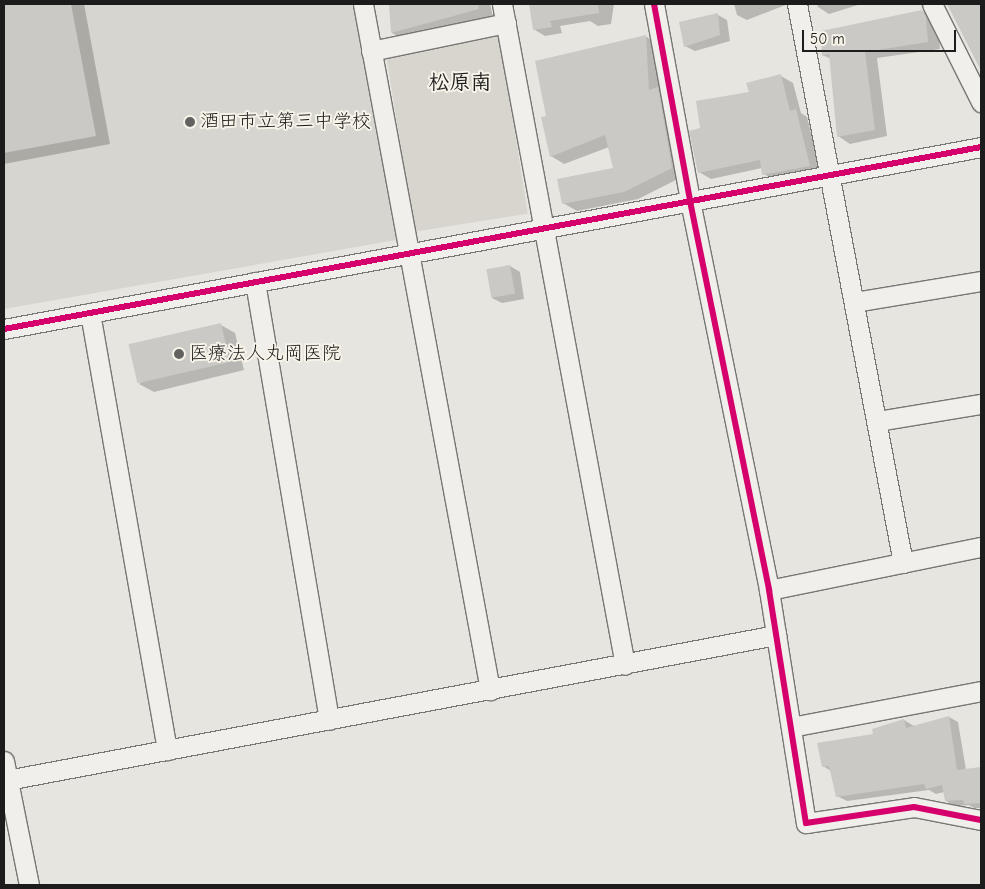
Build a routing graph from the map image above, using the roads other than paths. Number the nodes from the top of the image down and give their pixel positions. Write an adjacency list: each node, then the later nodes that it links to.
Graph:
1 (363, 4): 7 (street)
2 (502, 4): 6 (street)
3 (654, 4): 11 (street)
4 (796, 4): 10 (street)
5 (932, 4): 8 (street)
6 (506, 23): 7 (street); 12 (street)
7 (371, 51): 13 (street)
8 (981, 102)
9 (981, 147): 10 (street)
10 (829, 175): 11 (street); 16 (street)
11 (690, 201): 12 (street); 23 (street)
12 (543, 228): 13 (street); 25 (street)
13 (409, 254): 15 (street); 26 (street)
14 (981, 281): 16 (street)
15 (255, 282): 17 (street); 28 (street)
16 (854, 302): 20 (street)
17 (90, 313): 18 (street); 30 (street)
18 (4, 329)
19 (981, 404): 20 (street)
20 (876, 421): 22 (street)
21 (981, 547): 22 (street)
22 (904, 563): 23 (street)
23 (768, 590): 24 (street)
24 (776, 635): 25 (street); 29 (street)
25 (624, 665): 26 (street)
26 (490, 690): 28 (street)
27 (981, 691): 29 (street)
28 (329, 720): 30 (street)
29 (790, 727): 33 (street)
30 (167, 750): 32 (street)
31 (4, 761): 32 (street)
32 (7, 780): 34 (street)
33 (981, 820)
34 (29, 885)

